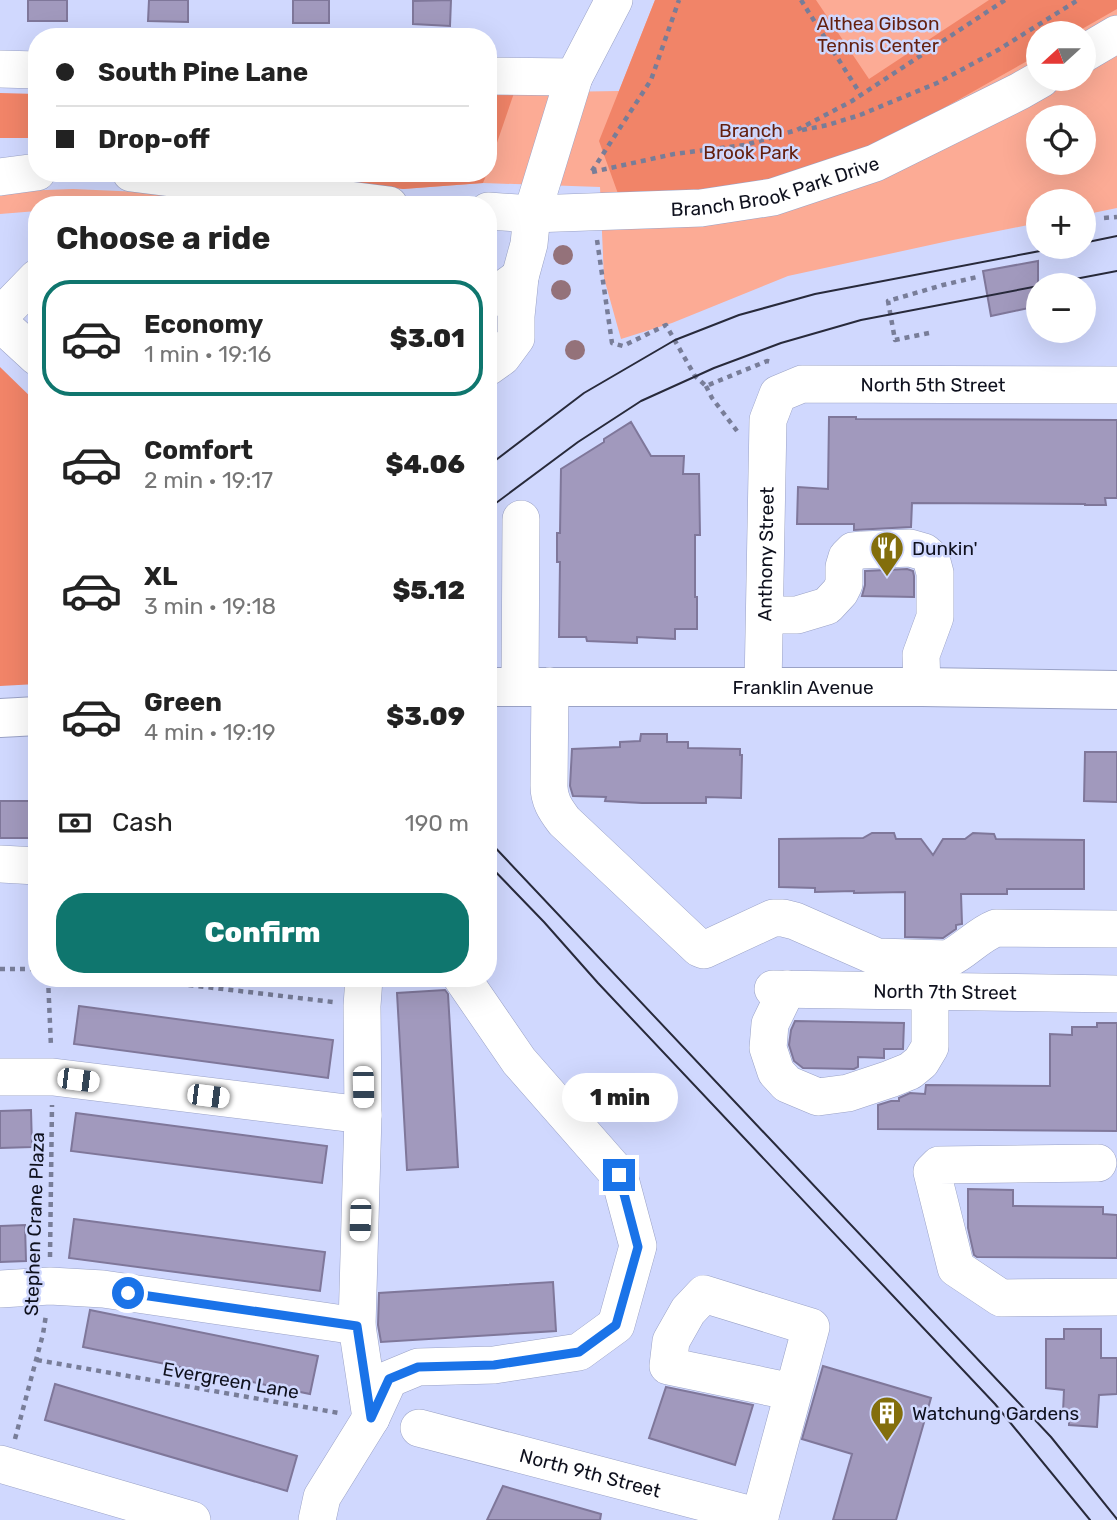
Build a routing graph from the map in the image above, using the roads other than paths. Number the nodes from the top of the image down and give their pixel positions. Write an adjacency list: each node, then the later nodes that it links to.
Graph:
1 (614, 0): 7 (street)
2 (1117, 34): 3 (street)
3 (1096, 46)
4 (0, 69): 5 (street)
5 (28, 70)
6 (497, 76): 7 (street)
7 (574, 77): 16 (street)
8 (1026, 88): 16 (street, Branch Brook Park Drive)
9 (0, 158): 10 (street)
10 (28, 159)
11 (28, 173): 12 (street)
12 (0, 177)
13 (204, 182): 14 (street)
14 (316, 196)
15 (497, 212): 16 (street, Branch Brook Park Drive)
16 (532, 214): 17 (street)
17 (520, 278): 19 (street); 23 (street)
18 (28, 287): 20 (street)
19 (497, 294)
20 (0, 316)
21 (0, 323): 22 (street)
22 (28, 349)
23 (497, 376)
24 (1117, 385): 25 (street, North 5th Street)
25 (755, 429): 27 (street, Anthony Street)
26 (521, 519): 28 (street)
27 (765, 615): 29 (street, Anthony Street); 30 (street)
28 (519, 687): 29 (main road, Franklin Avenue); 34 (street)
29 (763, 687): 30 (main road, Franklin Avenue)
30 (922, 687): 31 (main road, Franklin Avenue)
31 (1117, 690)
32 (0, 864): 33 (street)
33 (28, 866)
34 (1117, 929)
35 (468, 987): 46 (street)
36 (930, 991): 36 (street, North 7th Street); 38 (street, North 7th Street)
37 (363, 992): 40 (street)
38 (1117, 994)
39 (0, 1077): 40 (street)
40 (363, 1115): 44 (street)
41 (1098, 1163): 43 (street)
42 (0, 1289): 44 (street)
43 (1117, 1297)
44 (357, 1326): 46 (street)
45 (793, 1392): 49 (street)
46 (371, 1418): 51 (street)
47 (419, 1427): 49 (street, North 9th Street)
48 (4, 1465): 50 (street)
49 (760, 1518)
50 (192, 1520)
51 (317, 1520)

